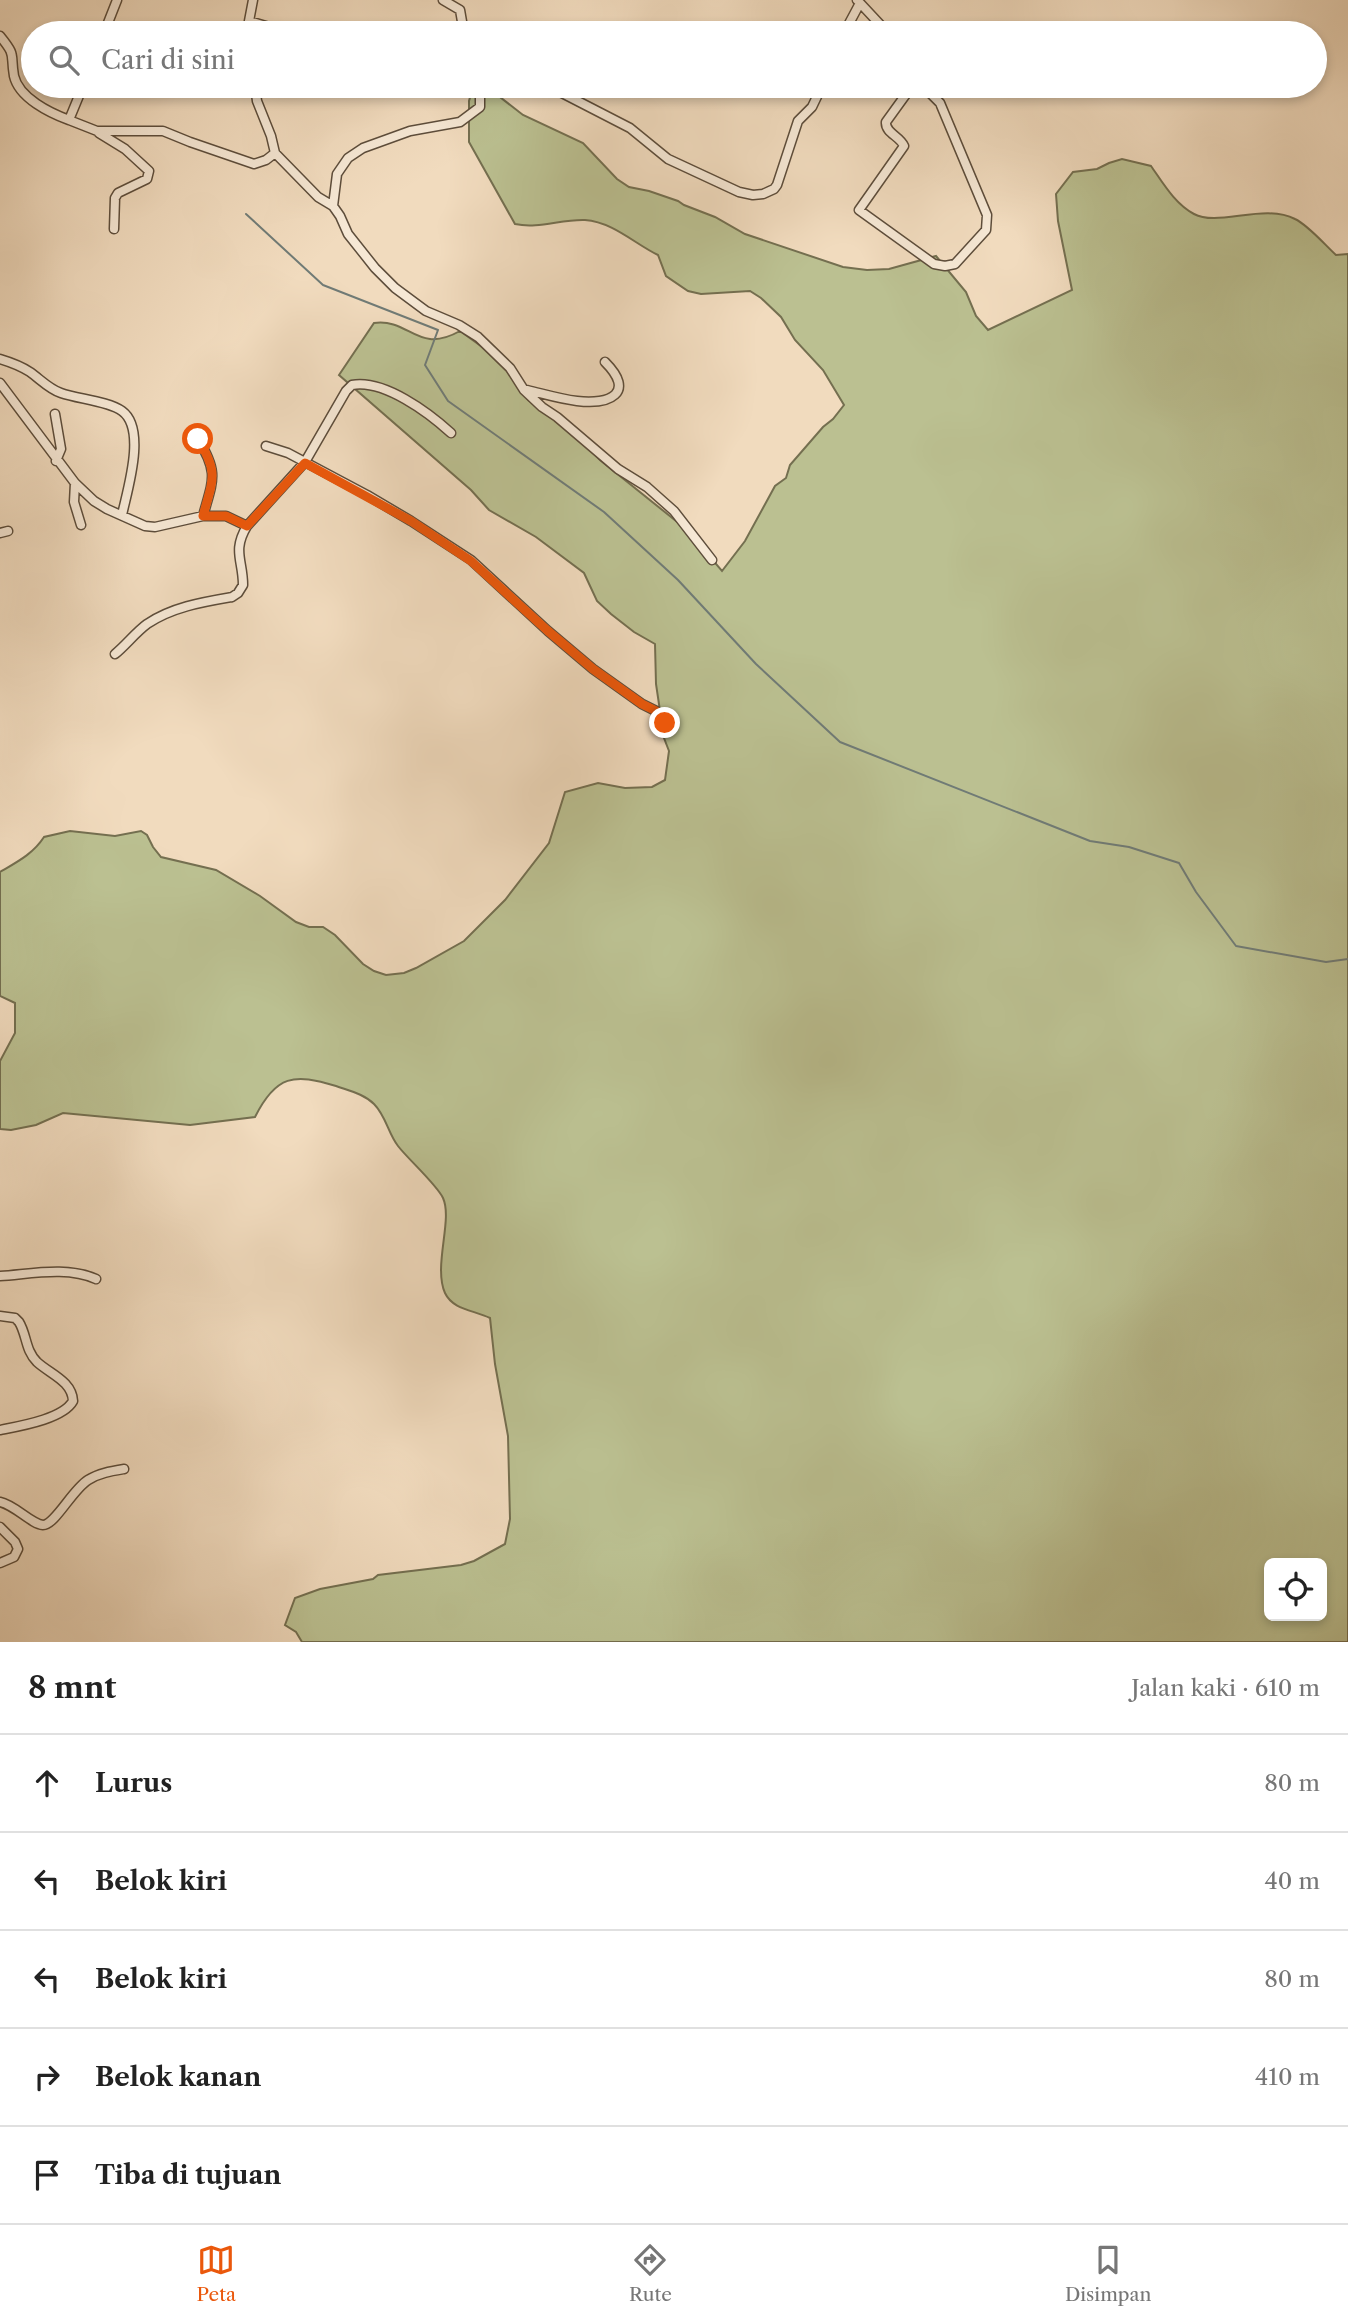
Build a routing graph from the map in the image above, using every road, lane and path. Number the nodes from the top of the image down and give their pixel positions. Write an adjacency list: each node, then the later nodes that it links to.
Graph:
1 (117, 0): 5 (street)
2 (253, 0): 6 (street)
3 (443, 0): 7 (street)
4 (858, 2): 8 (street); 9 (street)
5 (109, 21)
6 (249, 21)
7 (462, 21)
8 (850, 21)
9 (876, 21)
10 (0, 36): 11 (street)
11 (21, 88)
12 (31, 98): 20 (street)
13 (78, 98): 20 (street)
14 (257, 98): 22 (street)
15 (480, 98): 23 (street)
16 (572, 98): 17 (street)
17 (816, 98)
18 (903, 98): 19 (street)
19 (935, 98)
20 (69, 120): 21 (street)
21 (97, 131): 22 (street); 24 (street)
22 (275, 153): 23 (street)
23 (333, 206): 28 (street)
24 (114, 229)
25 (0, 359): 36 (street)
26 (605, 362): 28 (street)
27 (0, 383): 33 (street)
28 (524, 390): 40 (street)
29 (55, 414): 33 (street)
30 (451, 433): 34 (street)
31 (198, 439): 37 (street)
32 (266, 446): 34 (street)
33 (56, 461): 35 (street)
34 (305, 463): 39 (street); 42 (street)
35 (75, 483): 36 (street); 38 (street)
36 (122, 515): 37 (street)
37 (203, 516): 39 (street)
38 (81, 525)
39 (247, 526): 41 (street)
40 (712, 560)
41 (115, 654)
42 (665, 723)
43 (0, 1276): 44 (street)
44 (96, 1279)
45 (0, 1317): 46 (street)
46 (0, 1430)
47 (124, 1469): 48 (street)
48 (0, 1502)
49 (1, 1527): 50 (street)
50 (0, 1563)

